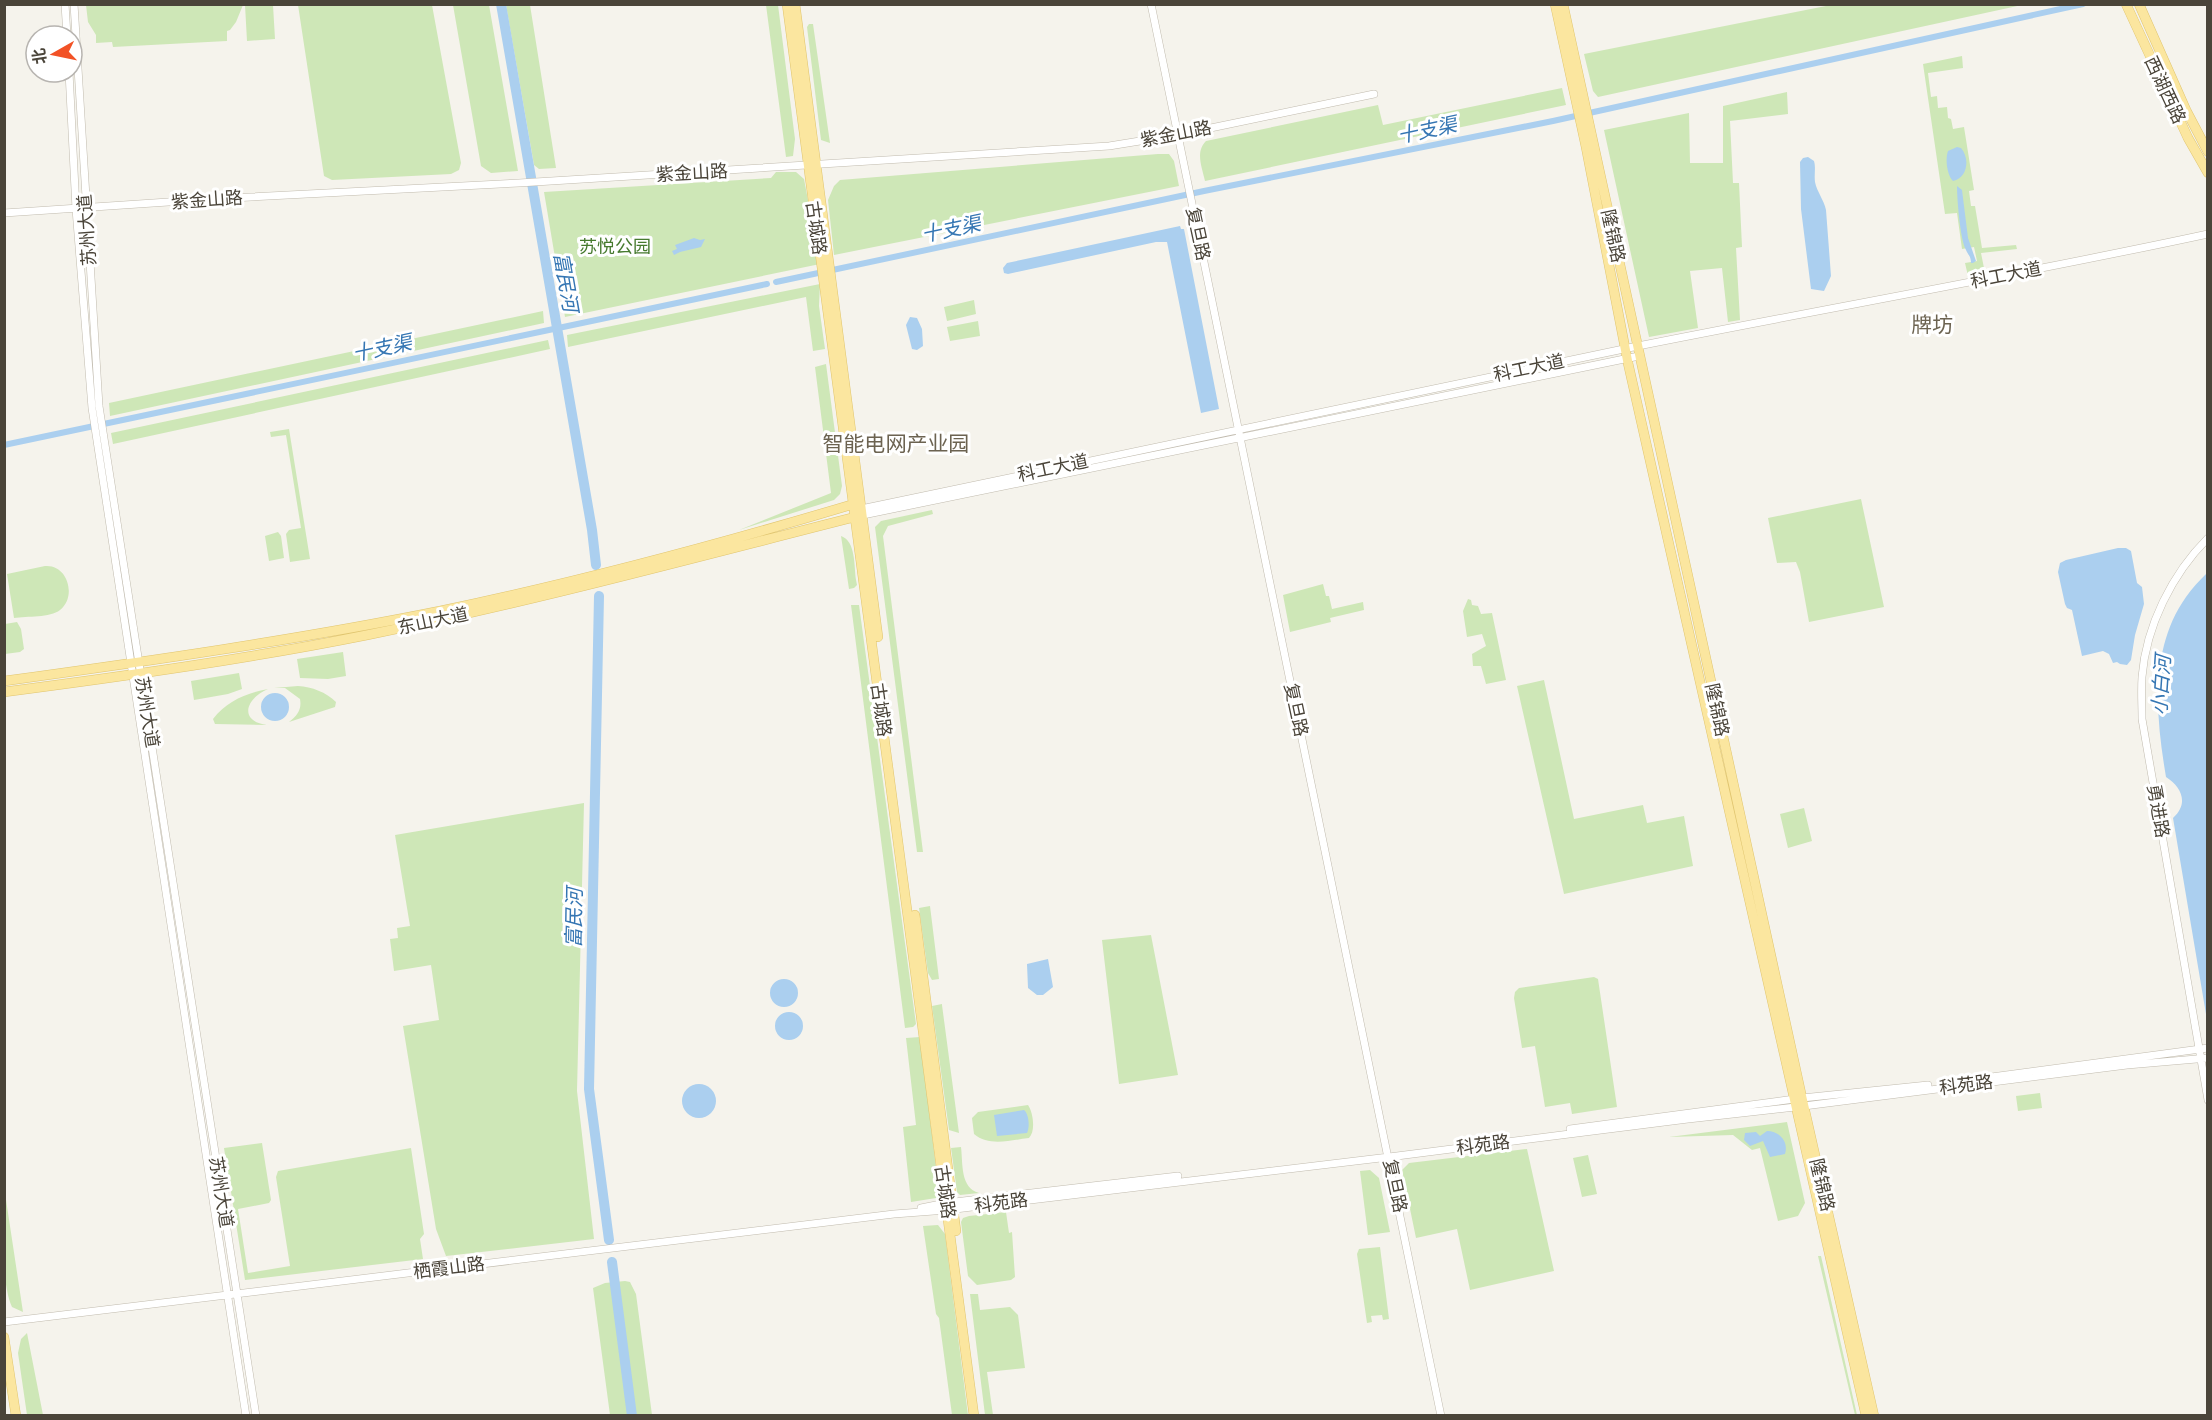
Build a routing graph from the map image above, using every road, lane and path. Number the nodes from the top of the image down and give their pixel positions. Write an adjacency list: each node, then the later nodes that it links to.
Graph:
1 (65, 4): 10 (street)
2 (74, 4): 20 (street, 苏州大道)
3 (787, 4): 17 (main road, 古城路)
4 (795, 4): 17 (main road, 古城路)
5 (1151, 4): 14 (street, 复旦路)
6 (1555, 4): 12 (main road, 隆锦路)
7 (1563, 4): 12 (main road, 隆锦路)
8 (2140, 8): 16 (main road, 西湖西路)
9 (2128, 9): 18 (main road, 西湖西路)
10 (66, 24)
11 (70, 84): 19 (street, 苏州大道)
12 (1577, 87): 15 (main road, 隆锦路)
13 (1374, 94): 14 (street, 紫金山路)
14 (1176, 135): 17 (street, 紫金山路); 26 (street, 复旦路)
15 (1589, 146): 23 (main road, 隆锦路); 24 (main road, 隆锦路)
16 (2208, 152)
17 (812, 165): 20 (street, 紫金山路); 28 (main road, 古城路)
18 (2208, 173)
19 (76, 209): 20 (street, 紫金山路); 21 (street, 紫金山路); 25 (street, 苏州大道)
20 (86, 209): 25 (street, 苏州大道)
21 (4, 213)
22 (2208, 234): 23 (street, 科工大道)
23 (1638, 351): 24 (street, 科工大道); 38 (main road, 隆锦路)
24 (1626, 353): 26 (street, 科工大道); 27 (street, 科工大道); 38 (main road, 隆锦路)
25 (96, 407): 30 (street, 苏州大道); 30 (street, 苏州大道)
26 (1239, 428): 27 (street, 复旦路); 28 (street, 科工大道)
27 (1241, 438): 28 (street, 科工大道); 39 (street, 复旦路)
28 (858, 511): 30 (main road, 东山大道); 31 (main road, 东山大道); 40 (main road, 古城路)
29 (2208, 538): 35 (street, 勇进路)
30 (135, 663): 31 (street, 苏州大道); 32 (main road, 东山大道)
31 (137, 674): 33 (main road, 东山大道); 42 (street, 苏州大道); 43 (street, 苏州大道)
32 (4, 681)
33 (4, 692)
34 (2208, 1048): 35 (street, 科苑路)
35 (2199, 1049): 36 (street, 勇进路); 38 (street, 科苑路)
36 (2204, 1058): 37 (street, 勇进路); 38 (street, 科苑路)
37 (2208, 1100)
38 (1799, 1103): 39 (street, 科苑路); 52 (main road, 隆锦路); 53 (main road, 隆锦路)
39 (1388, 1155): 40 (street, 科苑路); 51 (street, 复旦路)
40 (950, 1206): 41 (street, 科苑路); 49 (main road, 古城路); 50 (main road, 古城路)
41 (894, 1214): 42 (street, 栖霞山路)
42 (237, 1294): 43 (street, 栖霞山路); 48 (street, 苏州大道)
43 (227, 1295): 44 (street, 栖霞山路); 47 (street, 苏州大道)
44 (4, 1322)
45 (4, 1337): 46 (main road)
46 (16, 1416)
47 (246, 1416)
48 (256, 1416)
49 (974, 1416)
50 (979, 1416)
51 (1441, 1416)
52 (1866, 1416)
53 (1874, 1416)

